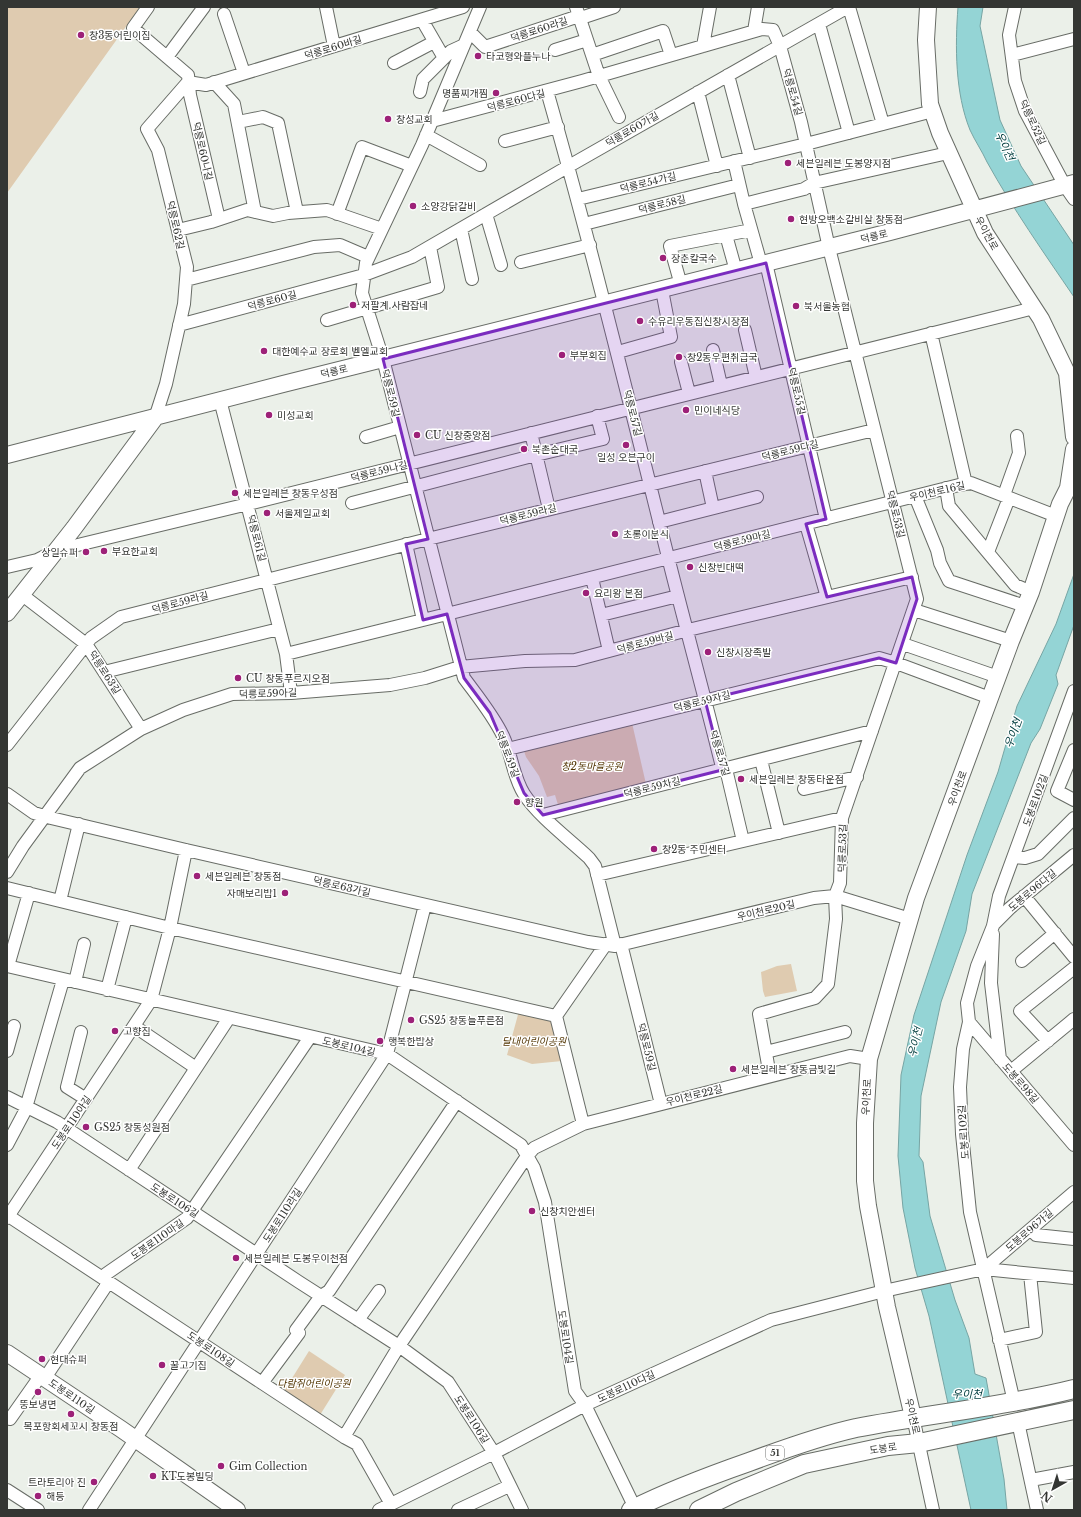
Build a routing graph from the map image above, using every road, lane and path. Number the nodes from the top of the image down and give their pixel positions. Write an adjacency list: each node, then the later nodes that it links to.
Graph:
1 (148, 7): 29 (street)
2 (204, 7): 29 (street)
3 (326, 7): 21 (street)
4 (463, 7): 14 (street, 덕릉로60바길)
5 (480, 7): 17 (street)
6 (614, 7): 12 (street, 덕릉로60라길)
7 (710, 7): 23 (street)
8 (758, 7): 16 (street)
9 (849, 7): 15 (street); 44 (street)
10 (928, 7): 40 (street, 우이천로)
11 (1015, 7): 28 (street, 덕릉로52길)
12 (578, 12): 17 (street, 덕릉로60라길); 19 (street)
13 (224, 14): 32 (street)
14 (422, 20): 20 (street); 21 (street, 덕릉로60바길)
15 (819, 24): 24 (street); 46 (street)
16 (754, 31): 23 (street, 덕릉로60다길); 24 (street, 덕릉로60다길)
17 (470, 32): 22 (street)
18 (1074, 39): 28 (street)
19 (587, 40): 25 (street); 26 (street)
20 (434, 42): 30 (street); 31 (street)
21 (334, 46): 32 (street, 덕릉로60바길)
22 (464, 46): 30 (street); 43 (street)
23 (704, 46): 27 (street, 덕릉로60다길)
24 (780, 46): 33 (street, 덕릉로60가길); 49 (street, 덕릉로54길)
25 (555, 50)
26 (592, 55): 27 (street); 34 (street)
27 (671, 55): 34 (street, 덕릉로60다길)
28 (1012, 55): 59 (street, 덕릉로52길)
29 (167, 57): 35 (street)
30 (444, 58): 38 (street)
31 (394, 62)
32 (244, 73): 36 (street, 덕릉로60바길)
33 (728, 75): 39 (street, 덕릉로60가길); 51 (street)
34 (599, 76): 37 (street, 덕릉로60다길); 41 (street)
35 (188, 82): 36 (street, 덕릉로60바길); 68 (street, 덕릉로60나길); 72 (street, 덕릉로62길)
36 (214, 82): 42 (street)
37 (547, 91): 43 (street, 덕릉로60다길); 45 (street)
38 (420, 92)
39 (698, 92): 55 (street, 덕릉로60가길); 56 (street)
40 (933, 111): 44 (street); 50 (street, 우이천로)
41 (619, 117)
42 (238, 122): 64 (street); 65 (street)
43 (432, 122): 47 (street)
44 (883, 124): 46 (street)
45 (558, 127): 48 (street); 55 (street)
46 (849, 132): 49 (street)
47 (426, 135): 53 (street); 54 (street)
48 (505, 141)
49 (806, 144): 51 (street, 덕릉로54가길); 57 (street, 덕릉로54길)
50 (948, 153): 57 (street); 63 (street, 우이천로)
51 (750, 158): 52 (street, 덕릉로54가길)
52 (734, 161): 56 (street, 덕릉로54가길); 58 (street)
53 (480, 165)
54 (412, 166): 66 (street); 71 (street)
55 (569, 166): 60 (street); 67 (street, 덕릉로60가길)
56 (717, 166): 60 (street, 덕릉로54가길)
57 (814, 183): 62 (street); 77 (street, 덕릉로54길)
58 (740, 184): 62 (street); 69 (street, 덕릉로58길)
59 (1065, 186): 61 (street, 덕릉로52길); 63 (street, 덕릉로)
60 (578, 199): 69 (street)
61 (1074, 199)
62 (744, 204): 73 (street)
63 (981, 208): 77 (street, 덕릉로); 90 (street, 우이천로)
64 (255, 212): 65 (street); 68 (street)
65 (297, 212): 66 (street)
66 (337, 214): 71 (street)
67 (486, 214): 70 (street, 덕릉로60가길); 81 (street)
68 (219, 219): 72 (street)
69 (584, 224): 75 (street)
70 (461, 228): 76 (street, 덕릉로60가길); 84 (street)
71 (382, 229): 78 (street)
72 (178, 230): 85 (street, 덕릉로62길)
73 (751, 230): 74 (street); 80 (street)
74 (726, 235): 82 (street); 86 (street)
75 (590, 245): 79 (street); 88 (street)
76 (430, 247): 83 (street, 덕릉로60가길); 89 (street)
77 (828, 248): 80 (street, 덕릉로); 97 (street, 덕릉로53길)
78 (368, 257): 83 (street); 85 (street)
79 (521, 262)
80 (764, 264): 82 (street, 덕릉로); 100 (street, 덕릉로55길)
81 (501, 265)
82 (736, 271): 86 (street, 덕릉로)
83 (364, 275): 89 (street); 92 (street, 덕릉로60길)
84 (472, 279)
85 (186, 280): 92 (street, 덕릉로62길)
86 (681, 285): 87 (street, 덕릉로)
87 (662, 290): 88 (street, 덕릉로); 96 (street)
88 (606, 304): 96 (street, 덕릉로57길); 98 (street, 덕릉로)
89 (366, 308): 91 (street); 98 (street)
90 (1034, 308): 94 (street); 114 (street, 우이천로)
91 (327, 320)
92 (179, 325): 107 (street, 덕릉로62길)
93 (746, 330): 101 (street)
94 (931, 333): 97 (street); 123 (street)
95 (713, 350): 102 (street)
96 (618, 352): 105 (street, 덕릉로57길)
97 (855, 352): 100 (street, 덕릉로59나길); 110 (street, 덕릉로53길)
98 (383, 359): 104 (street, 덕릉로); 108 (street, 덕릉로59길)
99 (681, 362): 103 (street)
100 (791, 368): 101 (street, 덕릉로59나길); 115 (street, 덕릉로55길)
101 (756, 377): 102 (street, 덕릉로59나길)
102 (721, 386): 103 (street, 덕릉로59나길)
103 (689, 394): 105 (street, 덕릉로59나길)
104 (220, 400): 107 (street, 덕릉로); 130 (street, 덕릉로61길)
105 (632, 408): 106 (street, 덕릉로59나길); 122 (street, 덕릉로57길)
106 (597, 416): 111 (street, 덕릉로59나길); 119 (street)
107 (155, 418): 109 (street, 덕릉로); 118 (street)
108 (400, 427): 113 (street, 덕릉로59길); 120 (street, 덕릉로59길)
109 (109, 429): 117 (street, 덕릉로); 118 (street)
110 (874, 430): 115 (street, 덕릉로59다길); 129 (street, 덕릉로53길)
111 (531, 433): 119 (street); 120 (street, 덕릉로59나길)
112 (1017, 436): 127 (street)
113 (366, 437)
114 (1074, 437)
115 (809, 446): 121 (street, 덕릉로59다길); 135 (street, 덕릉로55길)
116 (1074, 449): 134 (street, 우이천로)
117 (7, 455)
118 (128, 455): 140 (street)
119 (536, 455): 124 (street); 133 (street)
120 (409, 463): 124 (street, 덕릉로59길); 130 (street, 덕릉로59나길)
121 (705, 471): 122 (street, 덕릉로59다길); 132 (street)
122 (650, 484): 133 (street, 덕릉로59라길); 136 (street, 덕릉로57길)
123 (966, 484): 125 (street, 우이천로16길); 127 (street, 우이천로16길)
124 (415, 488): 131 (street); 138 (street, 덕릉로59길)
125 (946, 488): 126 (street, 우이천로16길); 141 (street)
126 (915, 496): 129 (street, 우이천로16길); 150 (street)
127 (1006, 496): 134 (street, 우이천로16길); 141 (street)
128 (757, 497): 132 (street)
129 (893, 502): 135 (street, 덕릉로59마길); 144 (street, 덕릉로53길)
130 (248, 504): 140 (street, 덕릉로59나길); 146 (street, 덕릉로61길)
131 (352, 504)
132 (713, 508): 136 (street)
133 (549, 509): 138 (street, 덕릉로59라길)
134 (1056, 516): 150 (street, 우이천로)
135 (826, 518): 137 (street, 덕릉로59마길)
136 (659, 522): 142 (street, 덕릉로57길)
137 (806, 524): 142 (street, 덕릉로59마길); 149 (street)
138 (428, 539): 139 (street, 덕릉로59라길); 153 (street, 덕릉로59길)
139 (406, 544): 146 (street, 덕릉로59라길); 155 (street)
140 (57, 550): 143 (street); 147 (street)
141 (988, 552): 150 (street)
142 (668, 558): 145 (street, 덕릉로59마길); 148 (street, 덕릉로57길)
143 (7, 567)
144 (912, 577): 149 (street, 덕릉로59바길); 151 (street, 덕릉로53길)
145 (592, 578): 153 (street, 덕릉로59마길); 154 (street)
146 (267, 579): 156 (street, 덕릉로61길); 159 (street, 덕릉로59라길)
147 (21, 594): 152 (street); 159 (street, 덕릉로63길)
148 (678, 596): 154 (street); 157 (street, 덕릉로57길)
149 (827, 597): 157 (street, 덕릉로59바길)
150 (1028, 599): 158 (street, 우이천로)
151 (914, 610): 158 (street); 160 (street, 덕릉로53길)
152 (7, 613)
153 (447, 614): 155 (street); 164 (street, 덕릉로59길)
154 (601, 615): 161 (street)
155 (423, 620): 162 (street)
156 (280, 630): 162 (street, 덕릉로61길); 165 (street)
157 (688, 630): 161 (street, 덕릉로59바길); 170 (street, 덕릉로57길)
158 (1011, 641): 166 (street, 우이천로)
159 (86, 644): 165 (street, 덕릉로63길); 174 (street, 덕릉로59라길)
160 (903, 644): 163 (street, 덕릉로53길); 166 (street)
161 (610, 651): 164 (street, 덕릉로59바길)
162 (286, 654): 167 (street, 덕릉로61길)
163 (896, 663): 169 (street); 170 (street, 덕릉로59자길); 172 (street, 덕릉로53길)
164 (460, 667): 167 (street, 덕릉로59아길); 175 (street, 덕릉로59길)
165 (104, 672): 171 (street, 덕릉로63길)
166 (998, 677): 169 (street, 우이천로)
167 (291, 693): 171 (street, 덕릉로59아길)
168 (1073, 697): 173 (street, 도봉로102길)
169 (990, 698): 202 (street, 우이천로)
170 (705, 700): 175 (street, 덕릉로59자길); 178 (street, 덕릉로57길)
171 (141, 729): 184 (street, 덕릉로59아길)
172 (872, 731): 177 (street, 덕릉로59차길); 179 (street, 덕릉로53길)
173 (1056, 742): 176 (street); 192 (street, 도봉로102길)
174 (7, 745)
175 (508, 750): 183 (street, 덕릉로59길)
176 (1074, 750): 182 (street, 도봉로102길)
177 (761, 760): 178 (street, 덕릉로59차길); 188 (street)
178 (726, 769): 183 (street, 덕릉로59차길); 189 (street, 덕릉로57길)
179 (857, 777): 180 (street); 185 (street, 덕릉로53길)
180 (804, 789)
181 (7, 794): 184 (street, 덕릉로63가길)
182 (1074, 800)
183 (543, 815): 194 (street, 덕릉로59길)
184 (44, 816): 187 (street, 덕릉로63가길); 193 (street)
185 (842, 818): 188 (street); 197 (street, 덕릉로53길)
186 (1074, 818): 192 (street)
187 (78, 824): 190 (street, 덕릉로63가길); 199 (street)
188 (780, 833): 189 (street)
189 (743, 841): 194 (street)
190 (186, 850): 200 (street, 덕릉로63가길); 204 (street, 도봉로110아길)
191 (1074, 855): 198 (street, 도봉로96다길)
192 (1014, 857): 203 (street, 도봉로102길)
193 (7, 872)
194 (597, 875): 207 (street, 덕릉로59길)
195 (7, 888): 196 (street)
196 (29, 893): 199 (street); 210 (street, 도봉로104길)
197 (836, 896): 202 (street, 우이천로20길); 207 (street, 우이천로20길); 227 (street, 덕릉로53길)
198 (1024, 896): 203 (street, 도봉로96다길); 205 (street)
199 (60, 901): 201 (street)
200 (425, 905): 207 (street, 덕릉로63가길); 213 (street, 도봉로110라길)
201 (126, 917): 204 (street); 214 (street)
202 (910, 919): 229 (street, 우이천로)
203 (993, 926): 219 (street, 도봉로102길); 230 (street, 도봉로102길)
204 (170, 928): 213 (street); 215 (street, 도봉로110아길)
205 (1055, 933): 208 (street); 209 (street)
206 (84, 944): 212 (street)
207 (614, 945): 216 (street); 237 (street, 덕릉로59길)
208 (1074, 957)
209 (1022, 961)
210 (8, 966): 212 (street, 도봉로104길)
211 (1074, 968): 225 (street)
212 (69, 981): 214 (street, 도봉로104길); 238 (street)
213 (405, 981): 216 (street); 228 (street, 도봉로110라길)
214 (107, 990): 215 (street, 도봉로104길)
215 (151, 1000): 217 (street, 도봉로104길); 221 (street, 도봉로110아길)
216 (556, 1016): 239 (street)
217 (229, 1018): 224 (street, 도봉로104길); 231 (street)
218 (1074, 1019): 225 (street)
219 (968, 1022): 230 (street, 도봉로98길); 251 (street, 도봉로102길)
220 (14, 1026): 226 (street)
221 (134, 1026): 231 (street); 235 (street, 도봉로110아길)
222 (81, 1032): 235 (street)
223 (845, 1032): 227 (street)
224 (310, 1037): 228 (street, 도봉로104길); 246 (street, 도봉로110마길)
225 (1048, 1041): 232 (street)
226 (7, 1051)
227 (766, 1052): 233 (street)
228 (387, 1054): 236 (street, 도봉로104길); 250 (street, 도봉로110라길)
229 (869, 1059): 233 (street, 우이천로22길); 255 (street, 우이천로)
230 (1000, 1059): 232 (street, 도봉로98길)
231 (196, 1068): 244 (street)
232 (1011, 1071): 241 (street, 도봉로98길)
233 (770, 1076): 237 (street, 우이천로22길)
234 (7, 1097): 238 (street, 도봉로106길)
235 (86, 1099): 240 (street, 도봉로110아길)
236 (457, 1101): 243 (street, 도봉로104길); 257 (street)
237 (661, 1104): 239 (street, 우이천로22길)
238 (26, 1107): 240 (street, 도봉로106길); 242 (street)
239 (583, 1124): 243 (street, 우이천로22길)
240 (67, 1129): 244 (street, 도봉로106길); 247 (street, 도봉로110아길)
241 (1074, 1144)
242 (7, 1145)
243 (527, 1156): 261 (street); 267 (street, 도봉로104길)
244 (129, 1170): 246 (street, 도봉로106길)
245 (1074, 1192): 251 (street, 도봉로96가길)
246 (192, 1212): 250 (street, 도봉로106길); 254 (street, 도봉로110마길)
247 (7, 1216): 254 (street, 도봉로108길)
248 (1036, 1235): 249 (street)
249 (1074, 1239)
250 (256, 1254): 257 (street, 도봉로106길); 260 (street, 도봉로110라길)
251 (981, 1270): 252 (street); 255 (street, 도봉로110다길); 259 (street, 도봉로102길)
252 (1030, 1274): 253 (street); 259 (street)
253 (1074, 1278)
254 (106, 1280): 260 (street, 도봉로108길); 263 (street, 도봉로110마길)
255 (892, 1289): 267 (street, 도봉로110다길); 269 (street, 우이천로)
256 (379, 1291): 258 (street)
257 (321, 1296): 258 (street, 도봉로106길); 264 (street)
258 (358, 1320): 261 (street, 도봉로106길)
259 (999, 1340): 266 (street, 도봉로102길)
260 (199, 1341): 264 (street, 도봉로108길); 273 (street, 도봉로110라길)
261 (399, 1346): 272 (street); 275 (street, 도봉로106길)
262 (7, 1353): 263 (street, 도봉로110길)
263 (43, 1377): 270 (street, 도봉로110마길); 273 (street, 도봉로110길)
264 (262, 1383): 272 (street, 도봉로108길)
265 (1074, 1389): 266 (main road, 51)
266 (1010, 1403): 269 (main road, 51)
267 (585, 1405): 275 (street, 도봉로110다길); 282 (street, 도봉로104길)
268 (1074, 1410): 271 (main road, 도봉로 / 51)
269 (919, 1417): 274 (street, 우이천로); 282 (main road, 51)
270 (10, 1419)
271 (1015, 1423): 274 (main road, 도봉로 / 51); 277 (street)
272 (344, 1437): 280 (street, 도봉로108길)
273 (136, 1439): 283 (street); 284 (street, 도봉로110길)
274 (926, 1442): 288 (main road, 도봉로 / 51); 289 (street, 우이천로)
275 (494, 1453): 278 (street, 도봉로106길); 280 (street, 도봉로110다길)
276 (1074, 1472): 277 (street)
277 (1031, 1480): 290 (street)
278 (509, 1486): 286 (street); 287 (street, 도봉로106길)
279 (7, 1490): 281 (street)
280 (391, 1504): 285 (street, 도봉로110다길)
281 (35, 1509)
282 (633, 1509)
283 (89, 1510)
284 (237, 1510)
285 (380, 1510)
286 (458, 1510)
287 (522, 1510)
288 (699, 1510)
289 (933, 1510)
290 (1038, 1510)

